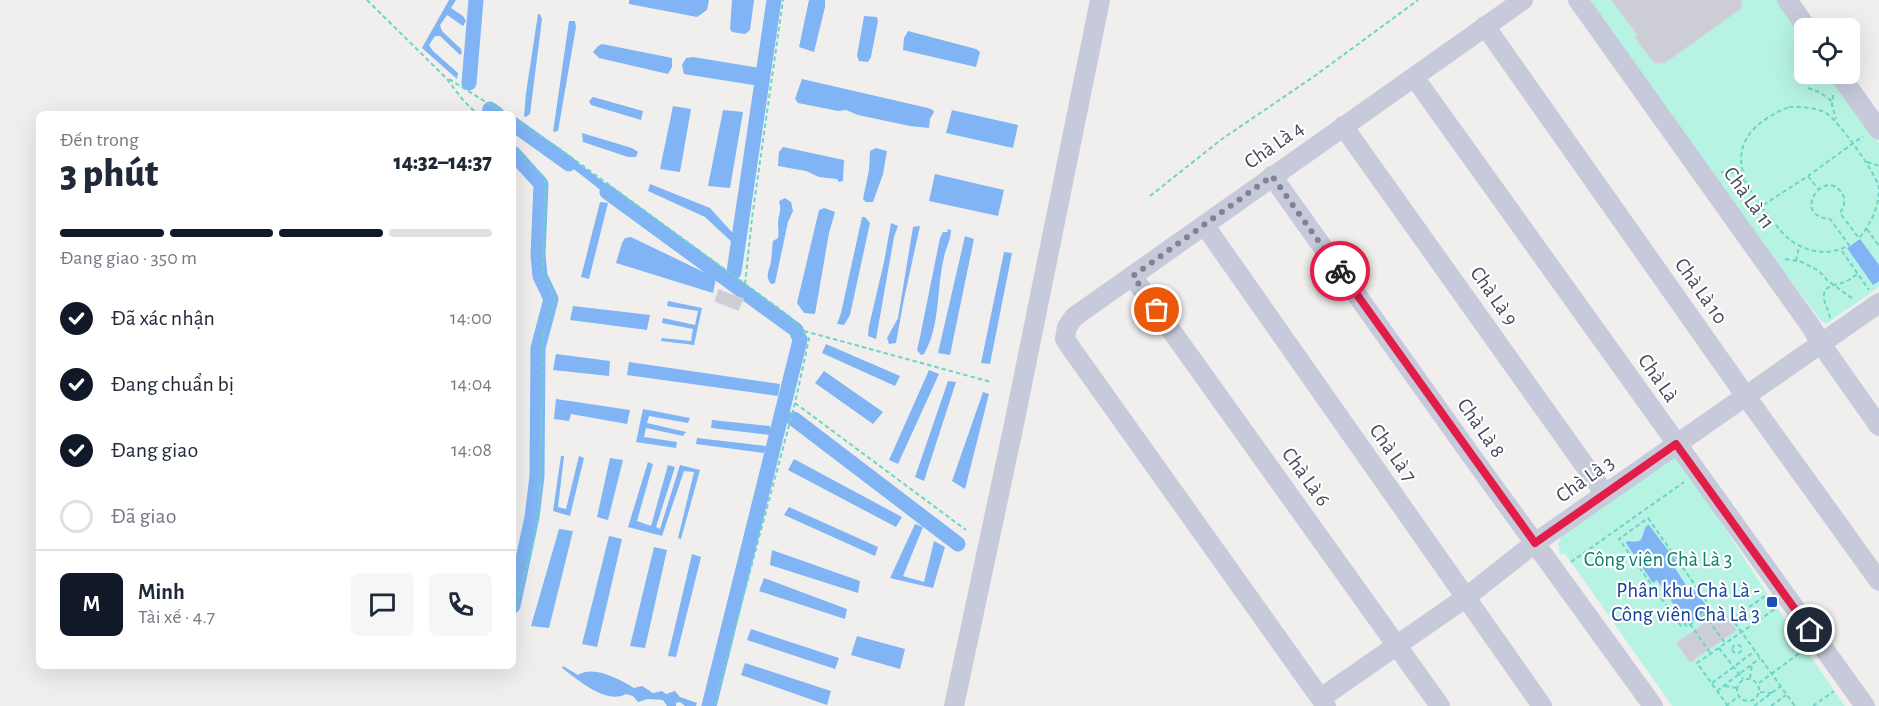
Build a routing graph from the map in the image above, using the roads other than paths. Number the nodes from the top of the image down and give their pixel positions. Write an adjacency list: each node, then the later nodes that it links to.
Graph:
1 (1100, 0): 25 (street)
2 (1523, 0): 6 (street, Chà Là 4)
3 (1578, 0): 15 (street, Chà Là 11)
4 (1787, 0): 5 (street)
5 (1800, 18)
6 (1485, 26): 7 (street, Chà Là 4); 16 (street, Chà Là 10)
7 (1414, 76): 9 (street, Chà Là 4); 18 (street, Chà Là)
8 (1839, 84): 10 (street)
9 (1343, 126): 11 (street, Chà Là 4); 19 (street, Chà Là 9)
10 (1874, 130)
11 (1272, 176): 12 (street, Chà Là 4); 20 (street, Chà Là 8)
12 (1205, 226): 13 (street, Chà Là 4); 22 (street, Chà Là 7)
13 (1133, 276): 23 (street, Chà Là 6); 24 (street, Chà Là 4)
14 (1875, 298): 15 (street, Chà Là 3)
15 (1821, 344): 16 (street, Chà Là 3); 17 (street, Chà Là 11)
16 (1745, 395): 18 (street, Chà Là 3); 21 (street, Chà Là 10)
17 (1879, 426)
18 (1676, 444): 19 (street, Chà Là 3); 29 (street, Chà Là)
19 (1605, 494): 20 (street, Chà Là 3)
20 (1535, 543): 22 (street, Chà Là 3); 28 (street, Chà Là 8)
21 (1879, 581)
22 (1465, 598): 23 (street, Chà Là 3); 27 (street, Chà Là 7)
23 (1397, 645): 24 (street, Chà Là 3); 26 (street, Chà Là 6)
24 (1324, 702)
25 (954, 706)
26 (1440, 706)
27 (1542, 706)
28 (1653, 706)
29 (1865, 706)

